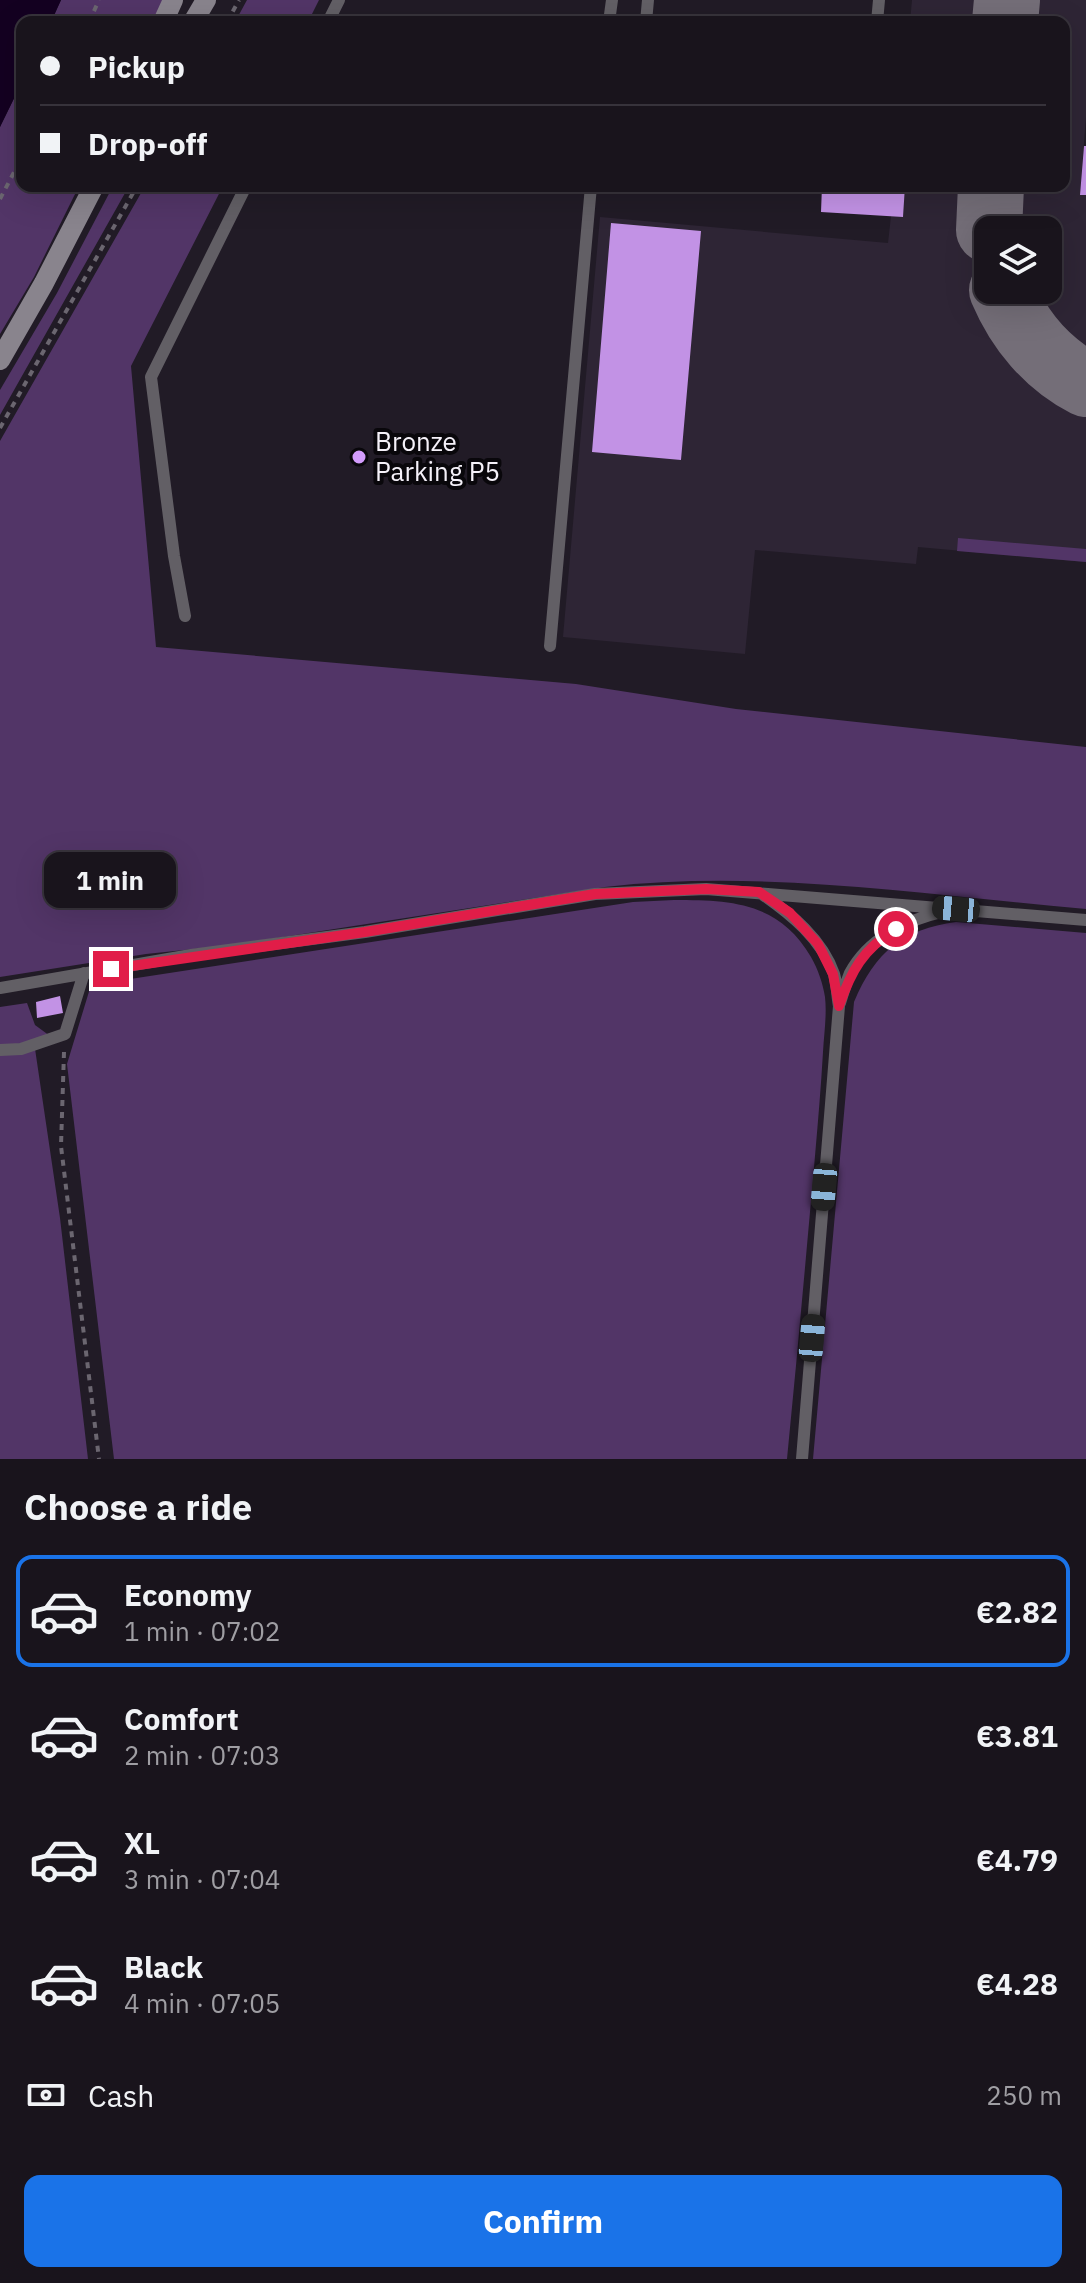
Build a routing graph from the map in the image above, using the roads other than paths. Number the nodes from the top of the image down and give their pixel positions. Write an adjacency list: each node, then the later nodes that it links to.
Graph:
1 (91, 192): 4 (main road)
2 (243, 192): 5 (lane)
3 (590, 192): 6 (lane)
4 (0, 360)
5 (185, 616)
6 (550, 646)
7 (759, 892): 8 (lane); 10 (lane); 12 (lane)
8 (956, 909): 9 (lane); 12 (lane)
9 (1086, 920)
10 (84, 973): 11 (lane); 13 (lane)
11 (0, 988)
12 (839, 1006): 14 (lane)
13 (0, 1050)
14 (802, 1459)

